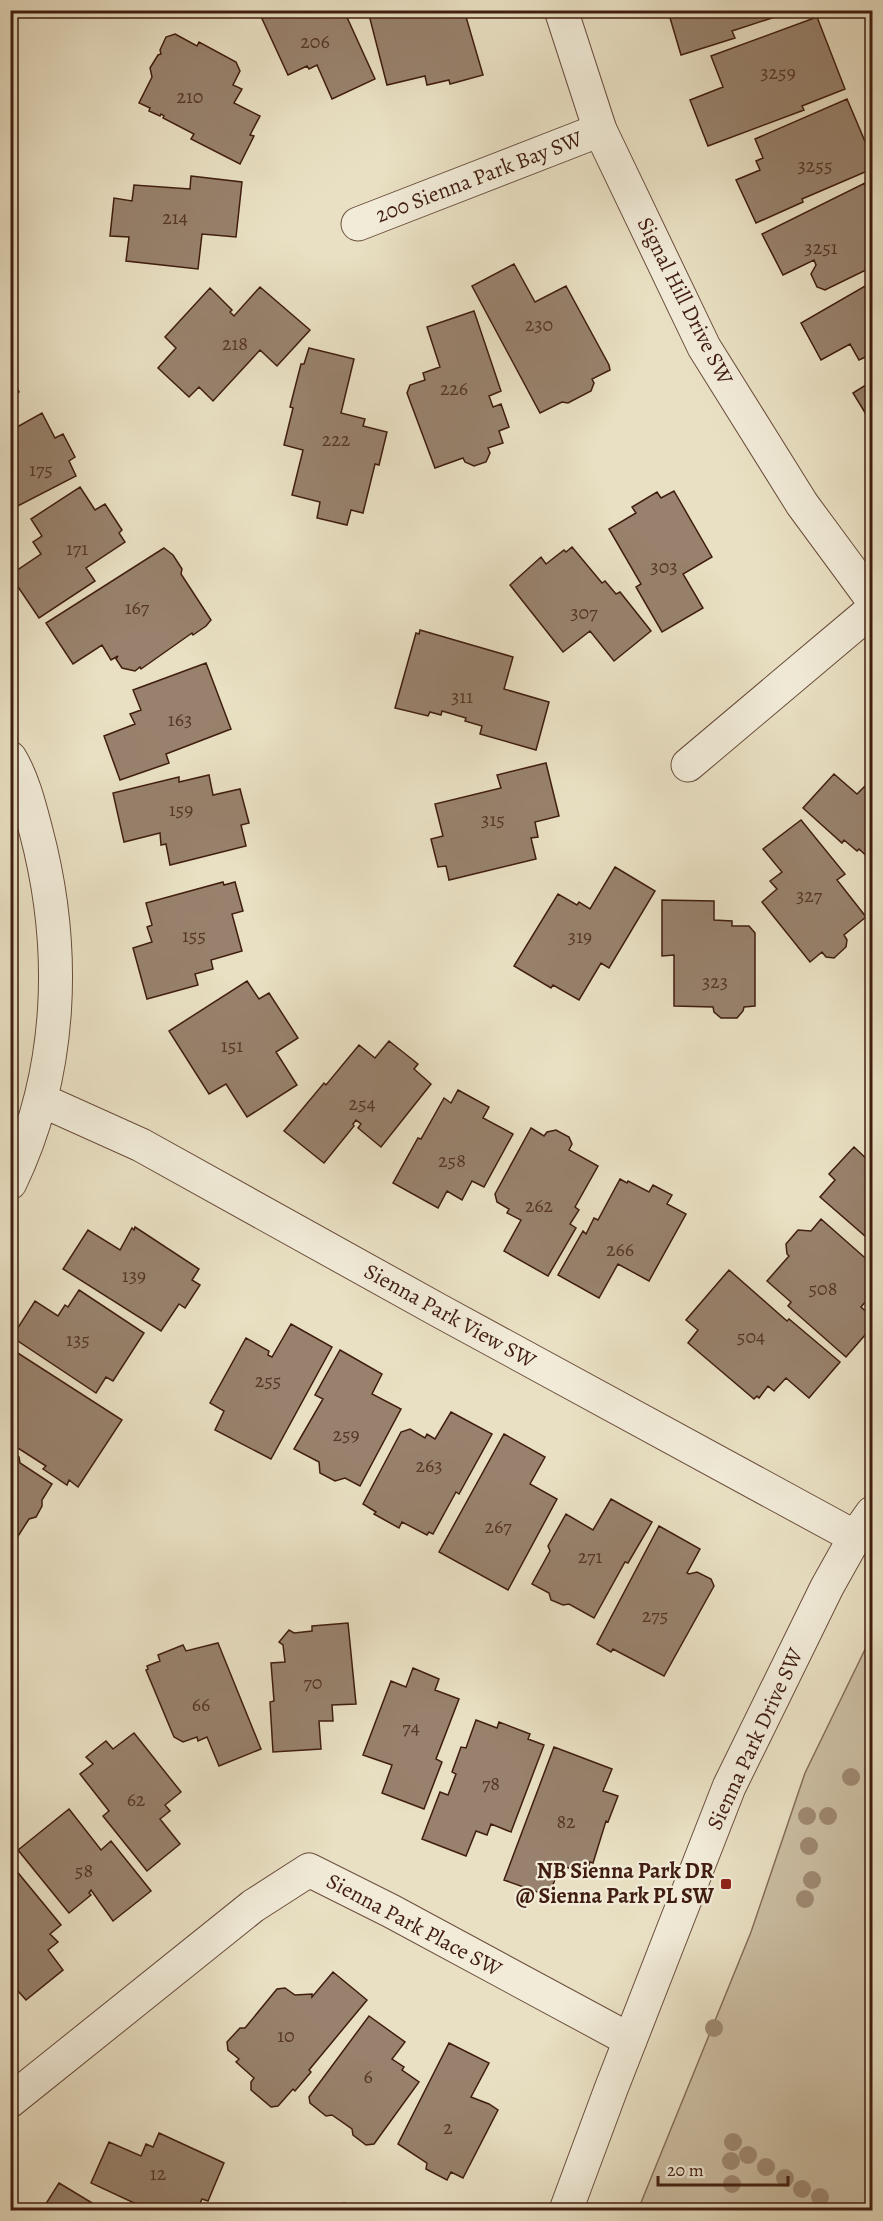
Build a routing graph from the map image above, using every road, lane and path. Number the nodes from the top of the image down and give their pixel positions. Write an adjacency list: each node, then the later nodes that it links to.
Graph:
1 (561, 10): 2 (street, Signal Hill Drive SW)
2 (600, 130): 3 (street, 200 Sienna Park Bay SW); 4 (street, Signal Hill Drive SW)
3 (358, 224)
4 (873, 599)
5 (873, 609): 7 (street)
6 (10, 758): 8 (street)
7 (688, 765)
8 (41, 1100): 9 (street); 10 (street, Sienna Park View SW)
9 (10, 1183)
10 (864, 1525): 11 (street, Sienna Park Drive SW)
11 (630, 2040): 12 (street, Sienna Park Place SW); 13 (street, Sienna Park Drive SW)
12 (10, 2101)
13 (566, 2211)

